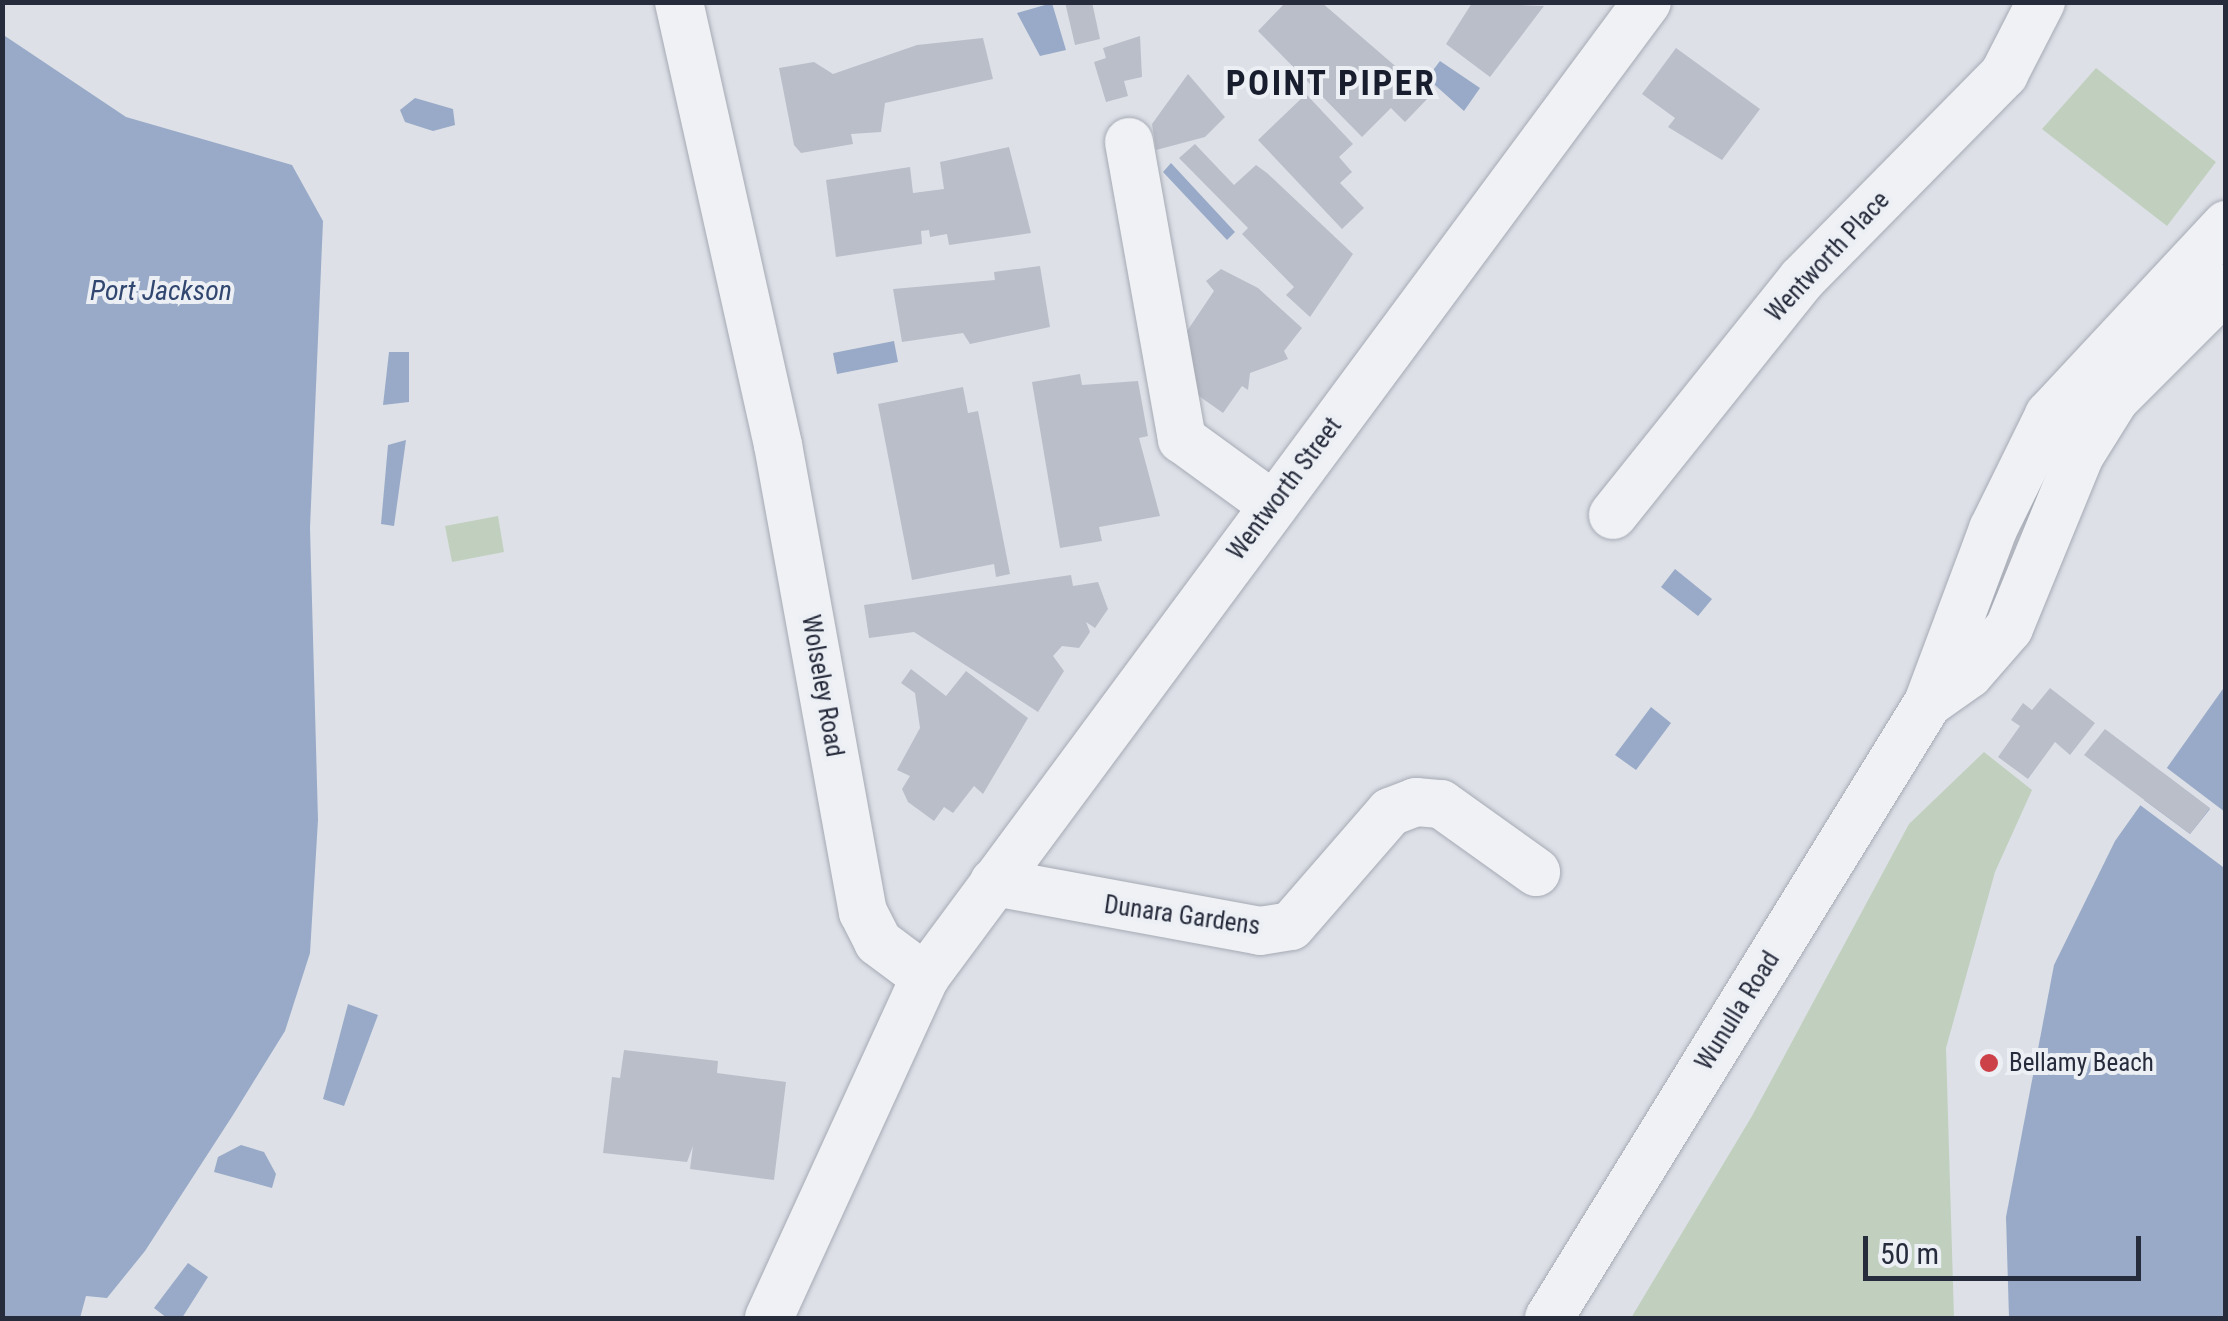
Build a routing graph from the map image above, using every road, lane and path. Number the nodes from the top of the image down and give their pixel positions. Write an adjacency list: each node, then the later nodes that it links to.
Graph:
1 (679, 2): 12 (street, Wolseley Road)
2 (1648, 2): 7 (street, Wentworth Street)
3 (2040, 2): 8 (street, Wentworth Place)
4 (1129, 142): 7 (street)
5 (2226, 225): 9 (street, Wunulla Road)
6 (2226, 288): 9 (street, Wunulla Road)
7 (1273, 504): 11 (street, Wentworth Street)
8 (1613, 515)
9 (1928, 703): 14 (street, Wunulla Road)
10 (1536, 872): 11 (street, Dunara Gardens)
11 (994, 882): 12 (street, Wentworth Street)
12 (925, 977): 13 (street)
13 (769, 1318)
14 (1549, 1318)

